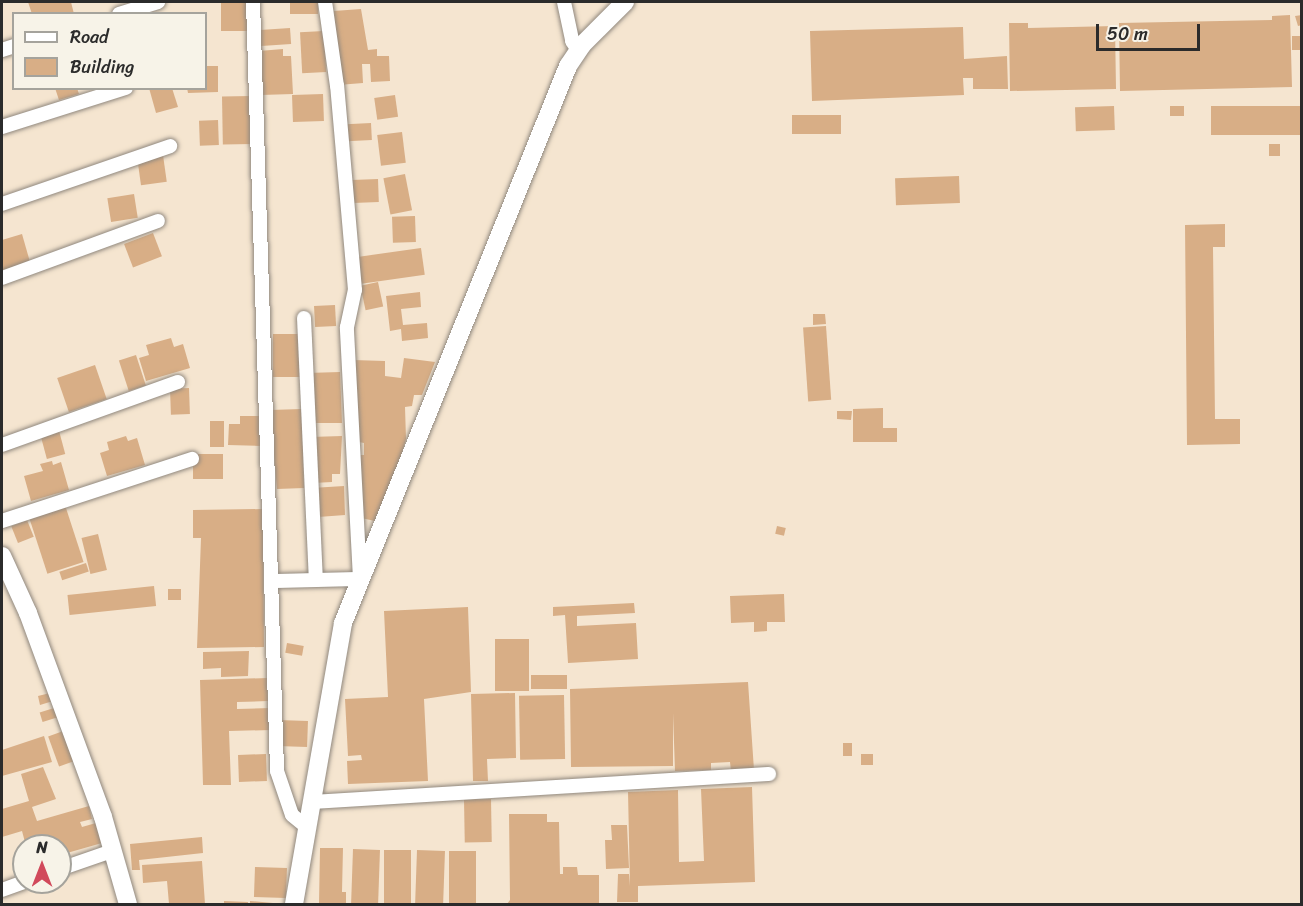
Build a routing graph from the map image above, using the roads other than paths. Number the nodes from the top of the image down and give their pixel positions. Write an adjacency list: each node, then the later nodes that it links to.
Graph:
1 (158, 2): 6 (street)
2 (254, 2): 22 (street)
3 (325, 2): 20 (street)
4 (564, 2): 7 (street)
5 (626, 2): 7 (street)
6 (126, 12)
7 (578, 50): 20 (street)
8 (120, 90): 9 (street)
9 (2, 127)
10 (170, 146): 11 (street)
11 (2, 204)
12 (158, 221): 13 (street)
13 (2, 278)
14 (304, 318): 21 (street)
15 (178, 382): 16 (street)
16 (2, 445)
17 (192, 459): 18 (street)
18 (2, 522)
19 (2, 556): 26 (street)
20 (360, 579): 21 (street); 24 (street)
21 (316, 580): 22 (street)
22 (273, 581): 25 (street)
23 (768, 774): 24 (street)
24 (311, 802): 25 (street)
25 (307, 827): 29 (street)
26 (112, 851): 27 (street); 28 (street)
27 (72, 865)
28 (128, 904)
29 (294, 904)

